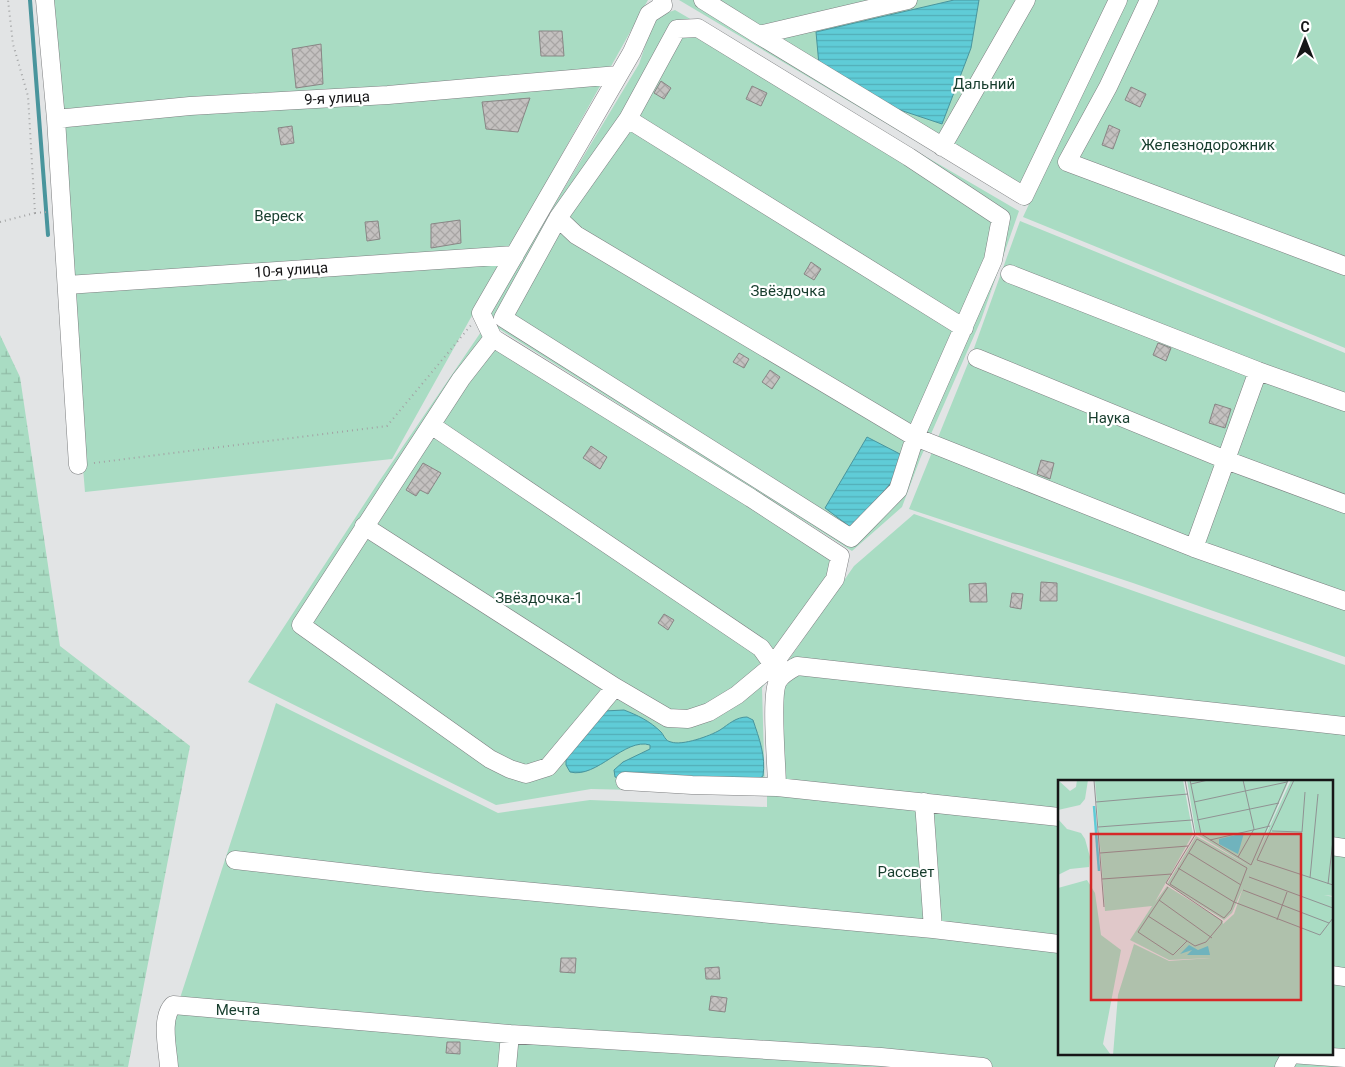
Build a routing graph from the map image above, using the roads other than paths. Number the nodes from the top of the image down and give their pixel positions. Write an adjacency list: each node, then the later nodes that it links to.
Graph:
1 (45, 0): 10 (street)
2 (662, 0): 9 (street)
3 (703, 0): 8 (street)
4 (908, 0): 8 (street)
5 (1026, 0): 12 (street)
6 (1118, 0): 12 (street)
7 (1149, 0): 15 (street)
8 (759, 36): 12 (street)
9 (618, 75): 10 (street, 9-я улица); 14 (street)
10 (56, 118): 17 (street)
11 (628, 119): 13 (street); 18 (street); 18 (street)
12 (942, 147)
13 (558, 218): 24 (street); 24 (street)
14 (515, 256): 17 (street, 10-я улица); 19 (street)
15 (1345, 266)
16 (1010, 274): 21 (street)
17 (68, 285): 26 (street)
18 (964, 328): 24 (street)
19 (493, 338): 23 (street); 31 (street)
20 (977, 358): 25 (street)
21 (1258, 371): 22 (street); 25 (street)
22 (1345, 402)
23 (432, 425): 28 (street); 31 (street)
24 (915, 437): 29 (street)
25 (1226, 460): 27 (street); 29 (street)
26 (78, 465)
27 (1345, 504)
28 (364, 526): 32 (street); 32 (street)
29 (1194, 548): 30 (street)
30 (1345, 601)
31 (773, 665): 32 (street)
32 (615, 687)
33 (1345, 726): 35 (street)
34 (625, 781): 35 (street)
35 (777, 787): 36 (street)
36 (924, 802): 37 (street); 41 (street)
37 (1058, 817)
38 (1332, 846): 39 (street)
39 (1345, 848)
40 (235, 860): 41 (street)
41 (933, 929): 42 (street)
42 (1058, 944)
43 (1332, 975): 44 (street)
44 (1345, 977)
45 (510, 1034): 47 (street); 48 (street); 49 (street)
46 (1345, 1058): 51 (street)
47 (881, 1062): 50 (street)
48 (169, 1067)
49 (507, 1067)
50 (983, 1067)
51 (1284, 1067)

